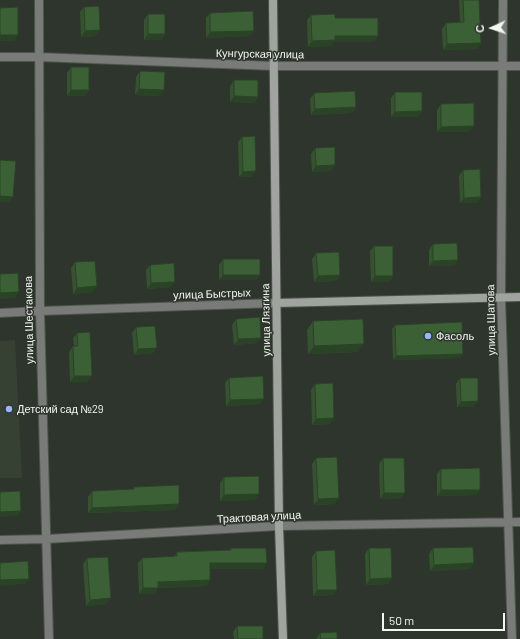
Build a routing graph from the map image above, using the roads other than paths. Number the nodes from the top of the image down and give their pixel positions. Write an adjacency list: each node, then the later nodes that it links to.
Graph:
1 (39, 0): 5 (street, улица Шестакова)
2 (273, 0): 6 (main road, улица Лязгина)
3 (503, 0): 7 (street, улица Шатова)
4 (0, 57): 5 (street, Кунгурская улица)
5 (38, 57): 6 (street, Кунгурская улица); 12 (street, улица Шестакова)
6 (274, 66): 7 (street, Кунгурская улица); 11 (main road, улица Лязгина)
7 (503, 66): 8 (street, Кунгурская улица); 10 (street, улица Шатова)
8 (520, 66)
9 (520, 296): 10 (main road, улица Быстрых)
10 (501, 297): 11 (main road, улица Быстрых); 15 (street, улица Шатова)
11 (276, 303): 12 (street, улица Быстрых); 16 (main road, улица Лязгина)
12 (40, 311): 13 (street, улица Быстрых); 17 (street, улица Шестакова)
13 (0, 313)
14 (520, 522): 15 (street, Трактовая улица)
15 (508, 523): 16 (street, Трактовая улица); 21 (street, улица Шатова)
16 (278, 526): 17 (street, Трактовая улица); 20 (main road, улица Лязгина)
17 (46, 539): 18 (street, Трактовая улица); 19 (street, улица Шестакова)
18 (0, 540)
19 (50, 639)
20 (283, 639)
21 (512, 639)

